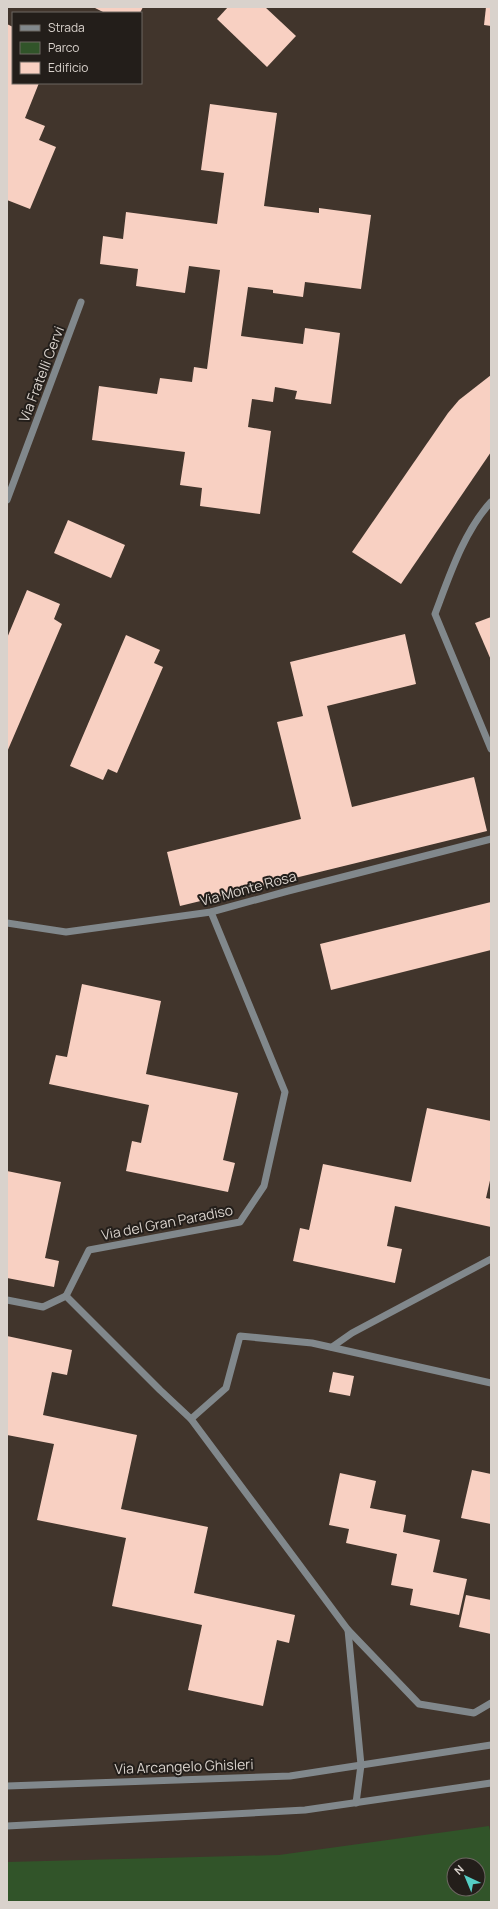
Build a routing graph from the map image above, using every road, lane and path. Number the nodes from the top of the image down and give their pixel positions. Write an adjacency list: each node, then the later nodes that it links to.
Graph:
1 (81, 302): 2 (street, Via Fratelli Cervi)
2 (7, 500)
3 (491, 502): 4 (street)
4 (491, 748)
5 (491, 839): 6 (street, Via Monte Rosa)
6 (211, 912): 7 (street, Via Monte Rosa); 9 (street, Via del Gran Paradiso)
7 (7, 923)
8 (491, 1259): 11 (street)
9 (66, 1296): 10 (street); 13 (street)
10 (7, 1300)
11 (332, 1347): 12 (street); 13 (street)
12 (491, 1383)
13 (191, 1419): 14 (street)
14 (348, 1630): 15 (street); 17 (street)
15 (491, 1703)
16 (491, 1745): 17 (street, Via Arcangelo Ghisleri)
17 (361, 1765): 19 (street, Via Arcangelo Ghisleri); 20 (street)
18 (491, 1783): 20 (street)
19 (7, 1786)
20 (356, 1803): 21 (street)
21 (7, 1826)

